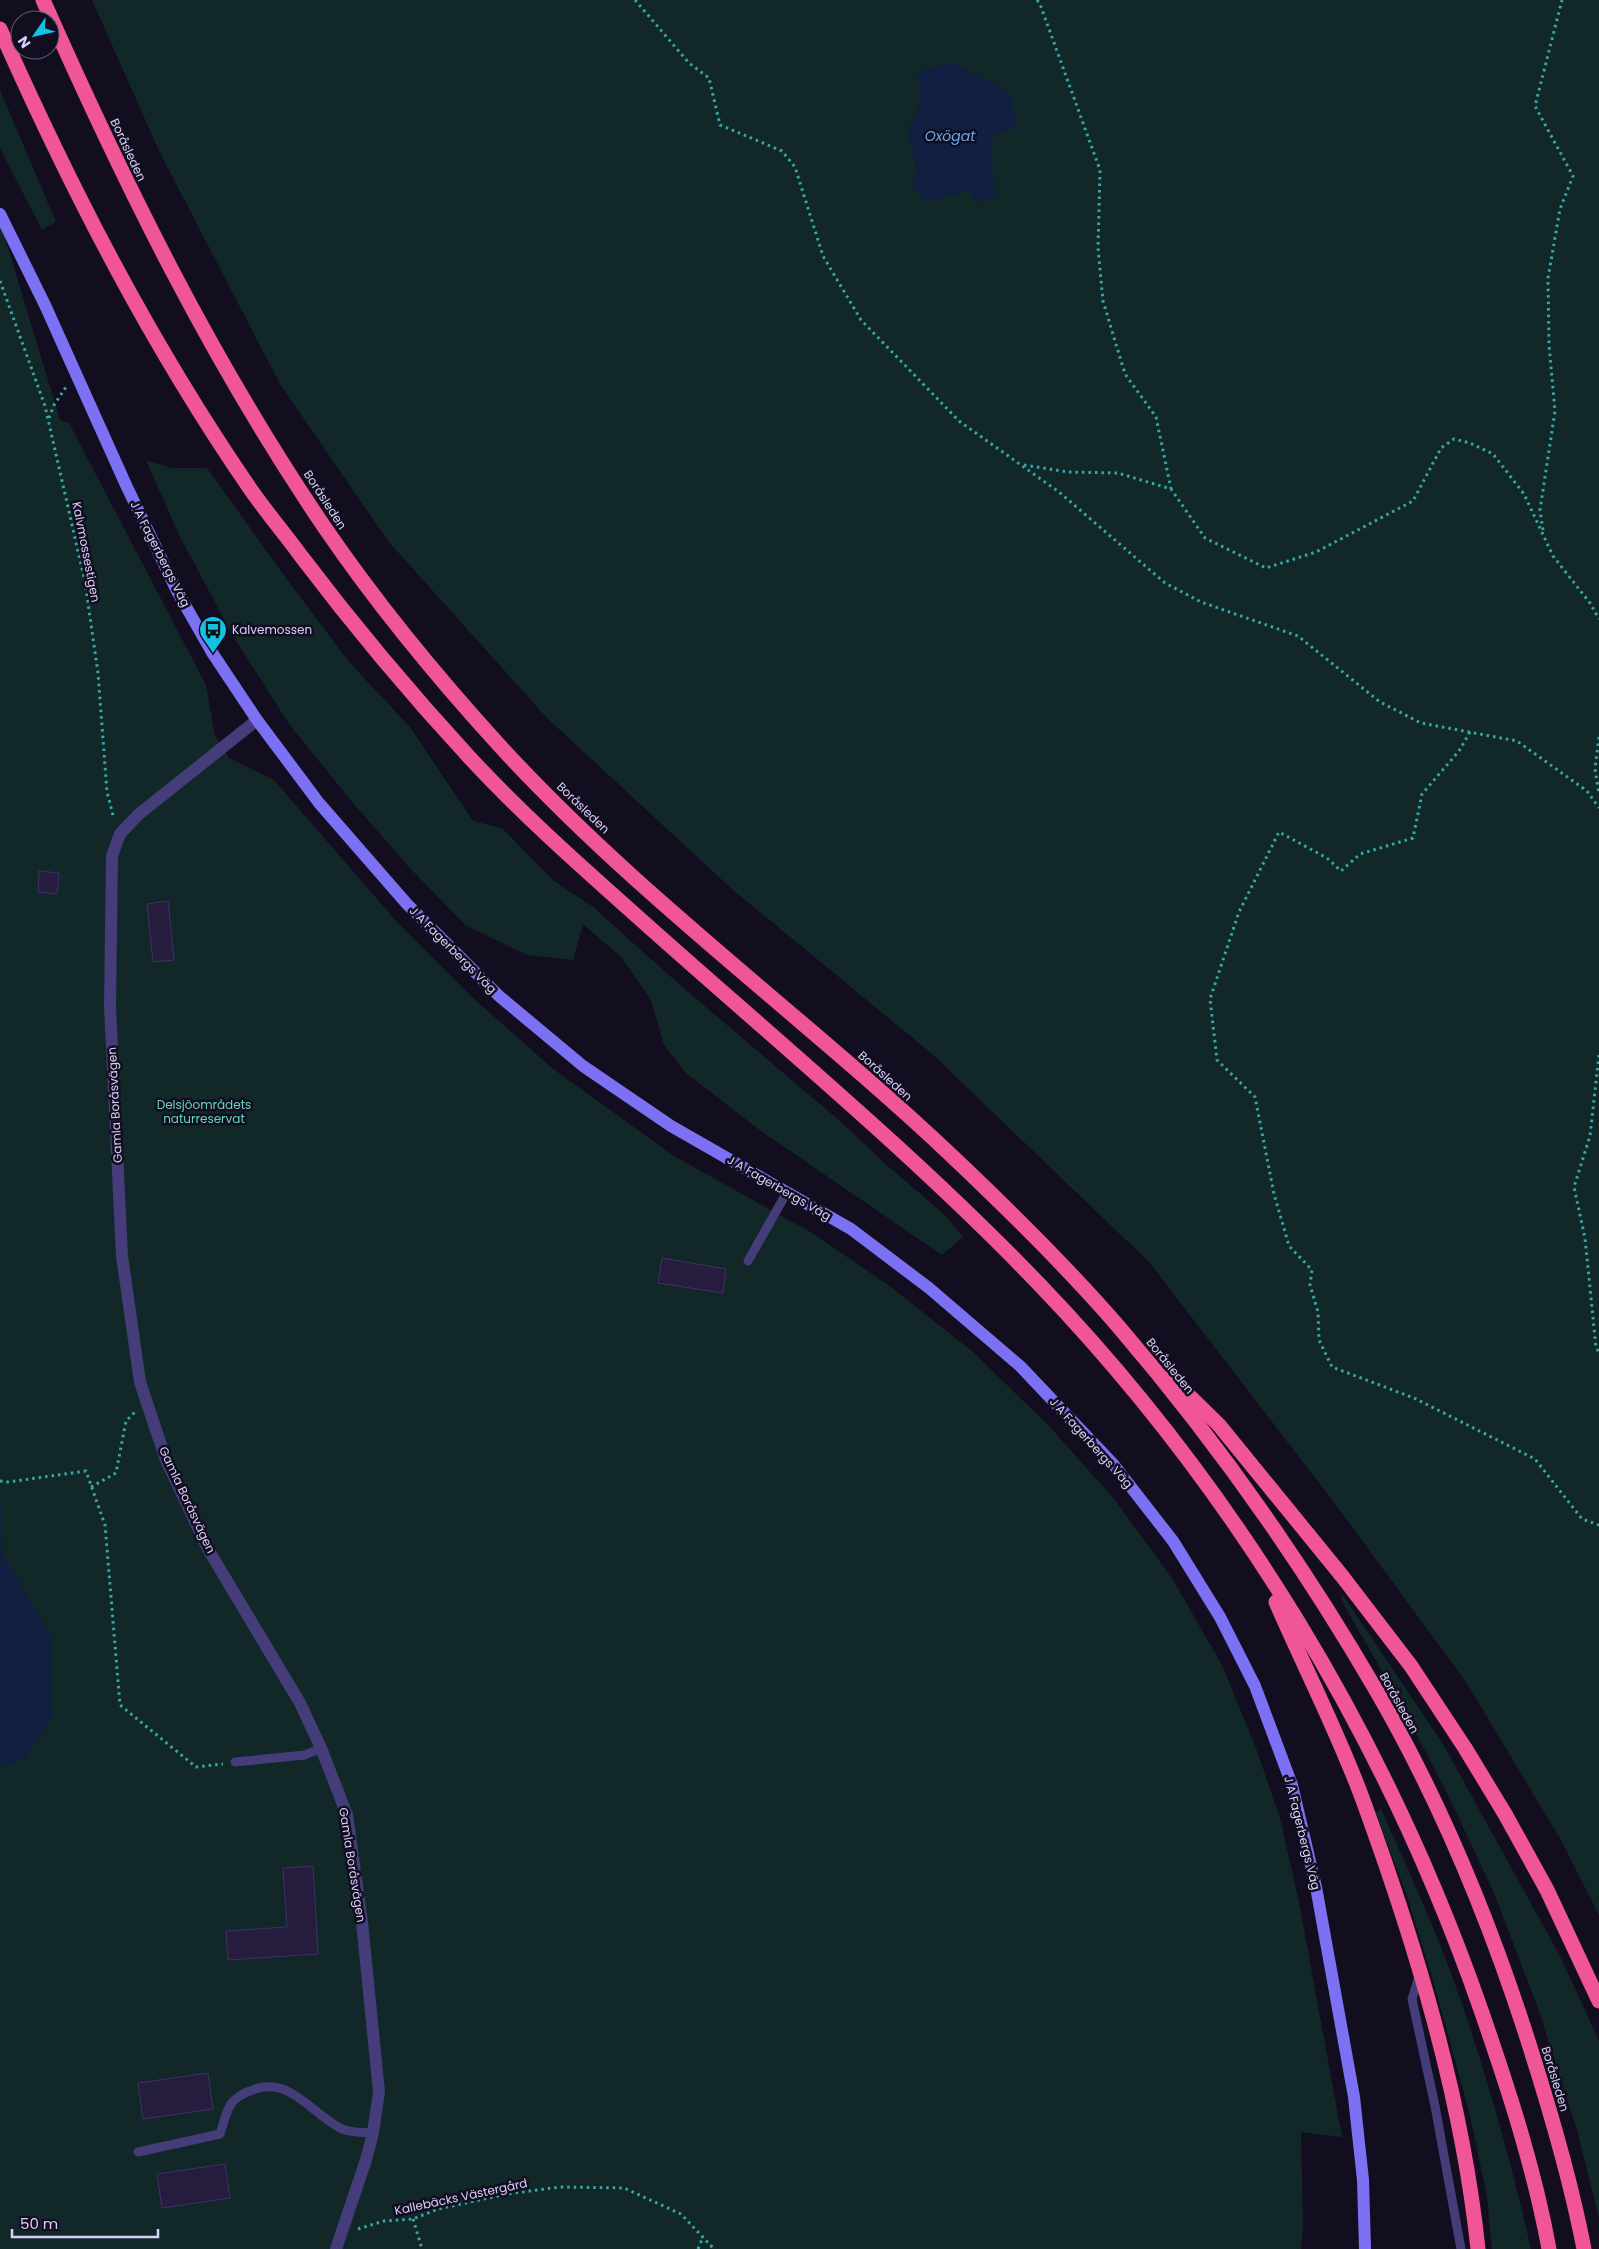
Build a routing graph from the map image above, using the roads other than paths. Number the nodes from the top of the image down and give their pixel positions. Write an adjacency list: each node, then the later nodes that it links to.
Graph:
1 (43, 0): 7 (highway, Boråsleden)
2 (0, 29): 8 (highway)
3 (0, 214): 4 (street, J A Fagerbergs Väg)
4 (257, 720): 5 (street, J A Fagerbergs Väg); 9 (street, Gamla Boråsvägen)
5 (786, 1192): 6 (lane); 16 (street, J A Fagerbergs Väg)
6 (748, 1261)
7 (1116, 1323): 12 (highway); 20 (highway, Boråsleden)
8 (1254, 1553): 11 (highway); 19 (highway)
9 (321, 1748): 10 (lane); 13 (street, Gamla Boråsvägen)
10 (235, 1762)
11 (1420, 1973): 17 (lane); 18 (highway)
12 (1599, 2000)
13 (373, 2133): 14 (lane); 15 (street, Gamla Boråsvägen)
14 (138, 2152)
15 (336, 2249)
16 (1365, 2249)
17 (1461, 2249)
18 (1478, 2249)
19 (1549, 2249)
20 (1584, 2249)

